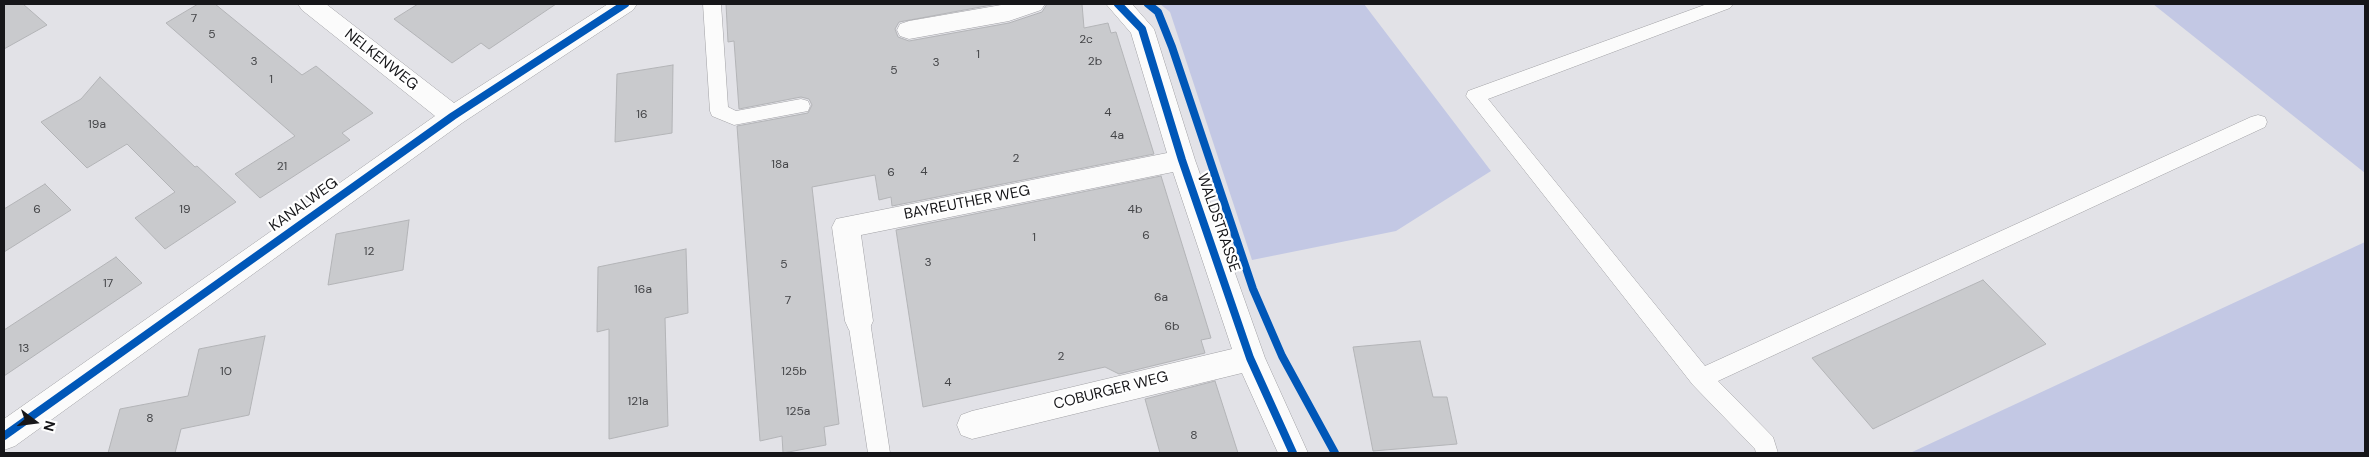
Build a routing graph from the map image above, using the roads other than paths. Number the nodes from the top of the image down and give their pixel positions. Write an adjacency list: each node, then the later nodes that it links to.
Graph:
1 (310, 4): 9 (street, NELKENWEG)
2 (624, 4): 9 (street, KANALWEG)
3 (712, 4): 8 (lane)
4 (1034, 4): 7 (street)
5 (1118, 4): 11 (street, WALDSTRASSE)
6 (1724, 4): 14 (lane)
7 (909, 30)
8 (801, 106)
9 (453, 116): 16 (street, KANALWEG)
10 (2258, 122): 14 (lane)
11 (1182, 160): 12 (street, BAYREUTHER WEG); 13 (street, WALDSTRASSE)
12 (859, 321): 17 (lane)
13 (1250, 358): 15 (street, COBURGER WEG); 18 (street, WALDSTRASSE)
14 (1701, 378): 19 (lane)
15 (972, 425)
16 (4, 436)
17 (879, 453)
18 (1293, 453)
19 (1767, 453)

